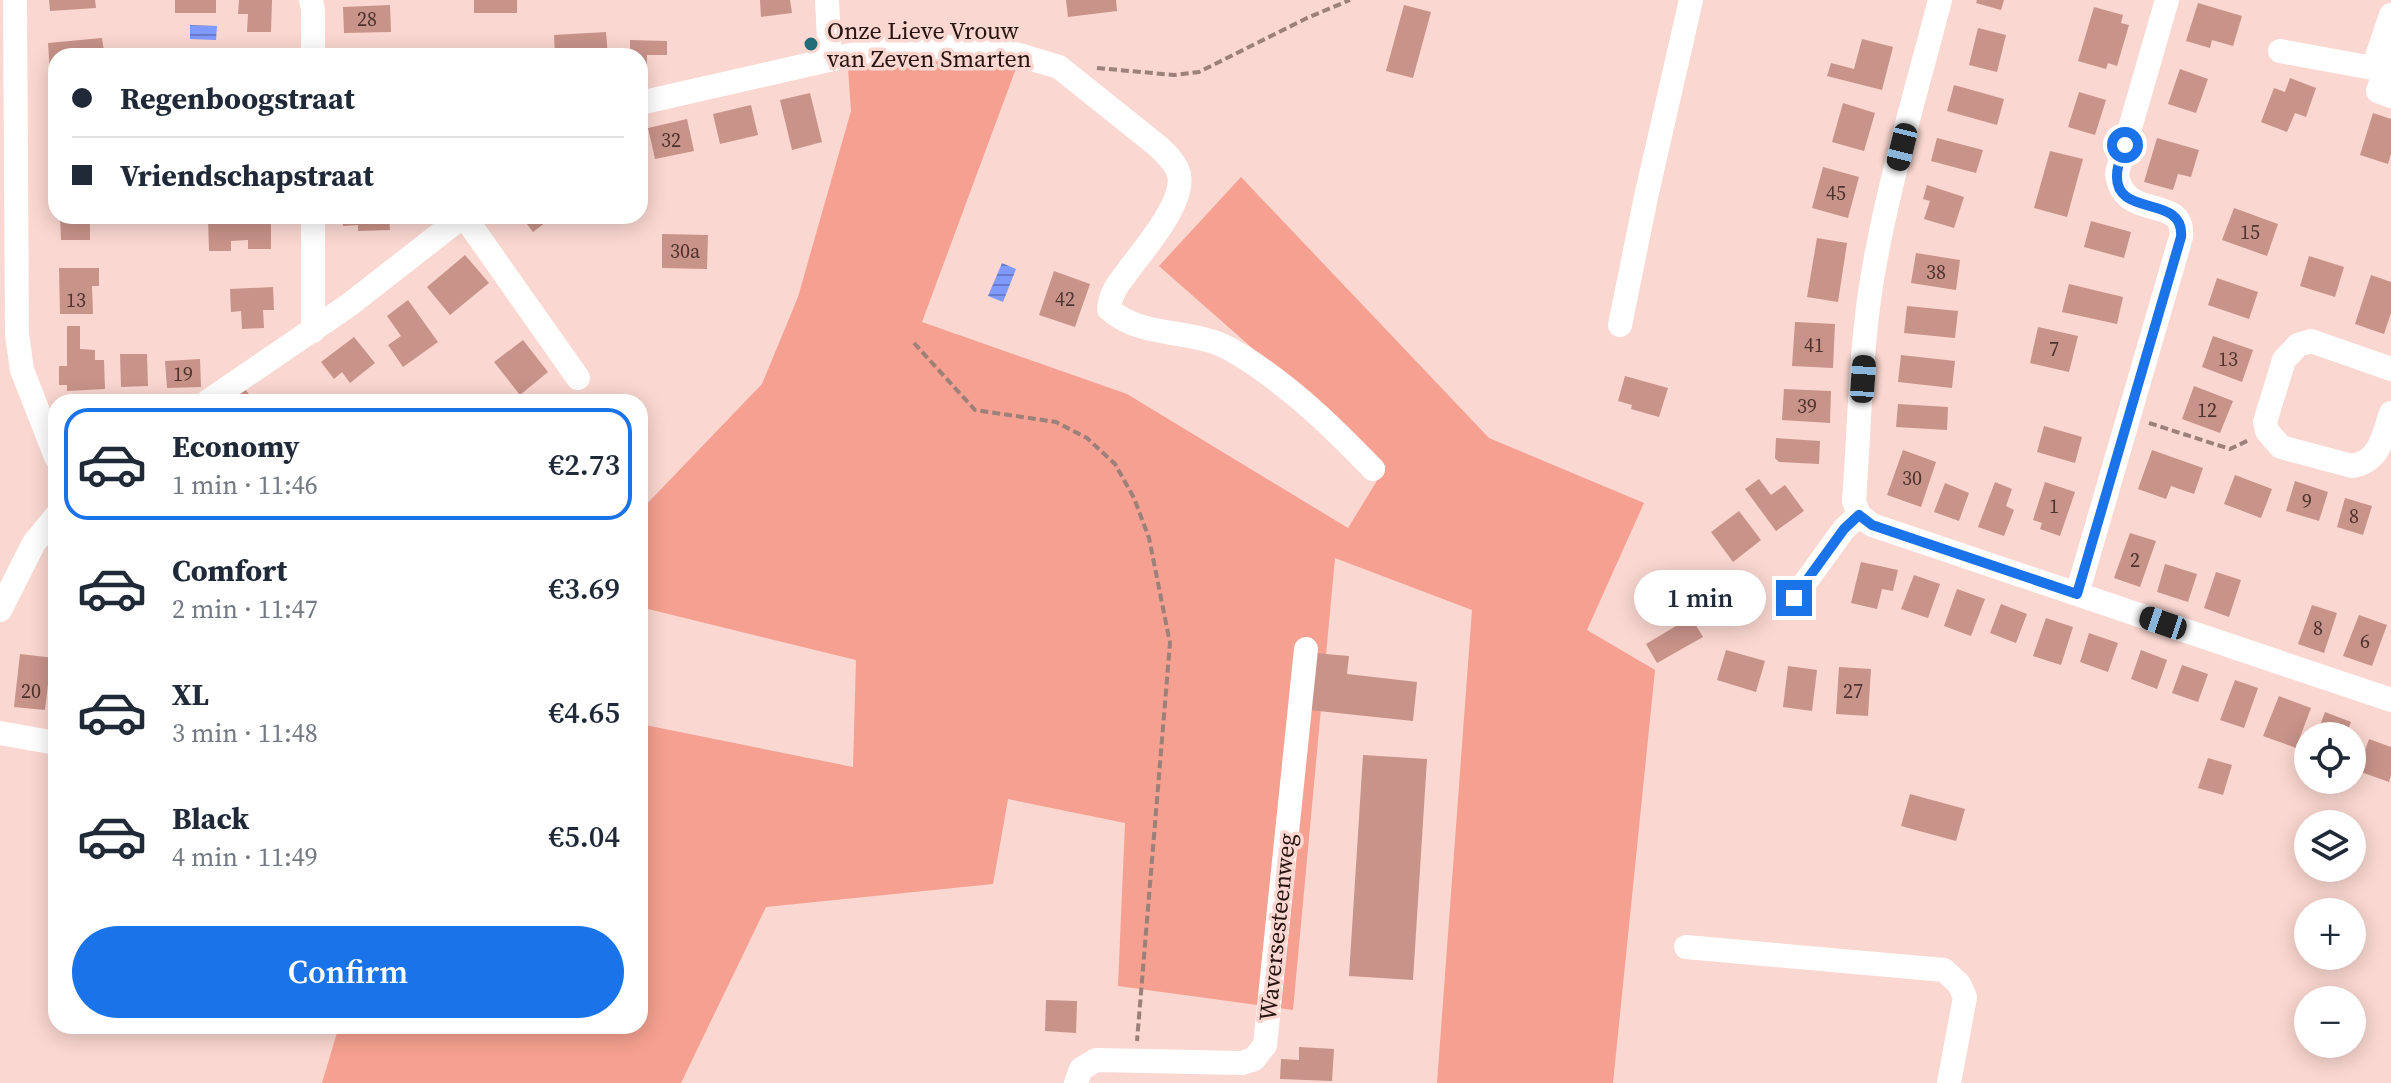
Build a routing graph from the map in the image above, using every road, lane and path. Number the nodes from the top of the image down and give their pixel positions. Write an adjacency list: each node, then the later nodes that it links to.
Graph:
1 (15, 0): 16 (street)
2 (311, 0): 9 (street)
3 (827, 0): 12 (street)
4 (1350, 0): 13 (path)
5 (1691, 0): 20 (street)
6 (1940, 0): 32 (street)
7 (2167, 0): 28 (street)
8 (2391, 15): 10 (street)
9 (313, 48)
10 (2280, 51)
11 (2391, 54): 14 (street)
12 (830, 59): 15 (street); 31 (street)
13 (1095, 67)
14 (2391, 96)
15 (648, 101)
16 (8, 138): 24 (street)
17 (313, 224): 21 (street)
18 (454, 224): 21 (street)
19 (470, 224): 25 (street)
20 (1620, 325)
21 (313, 331): 26 (street)
22 (914, 343): 43 (path)
23 (2391, 369): 29 (street)
24 (11, 372): 30 (street)
25 (578, 378)
26 (219, 394)
27 (2391, 413): 29 (street)
28 (2128, 415): 29 (path); 35 (street)
29 (2267, 431)
30 (48, 442)
31 (1373, 469)
32 (1859, 515): 35 (street); 36 (street)
33 (48, 526): 34 (street)
34 (7, 578): 37 (street)
35 (2077, 594): 39 (street)
36 (1794, 598)
37 (0, 610)
38 (1306, 649): 43 (street, Waversesteenweg)
39 (2391, 700)
40 (0, 733): 41 (street)
41 (48, 742)
42 (1686, 947): 45 (street)
43 (1136, 1061): 44 (street, Waversesteenweg)
44 (1076, 1083)
45 (1949, 1083)

